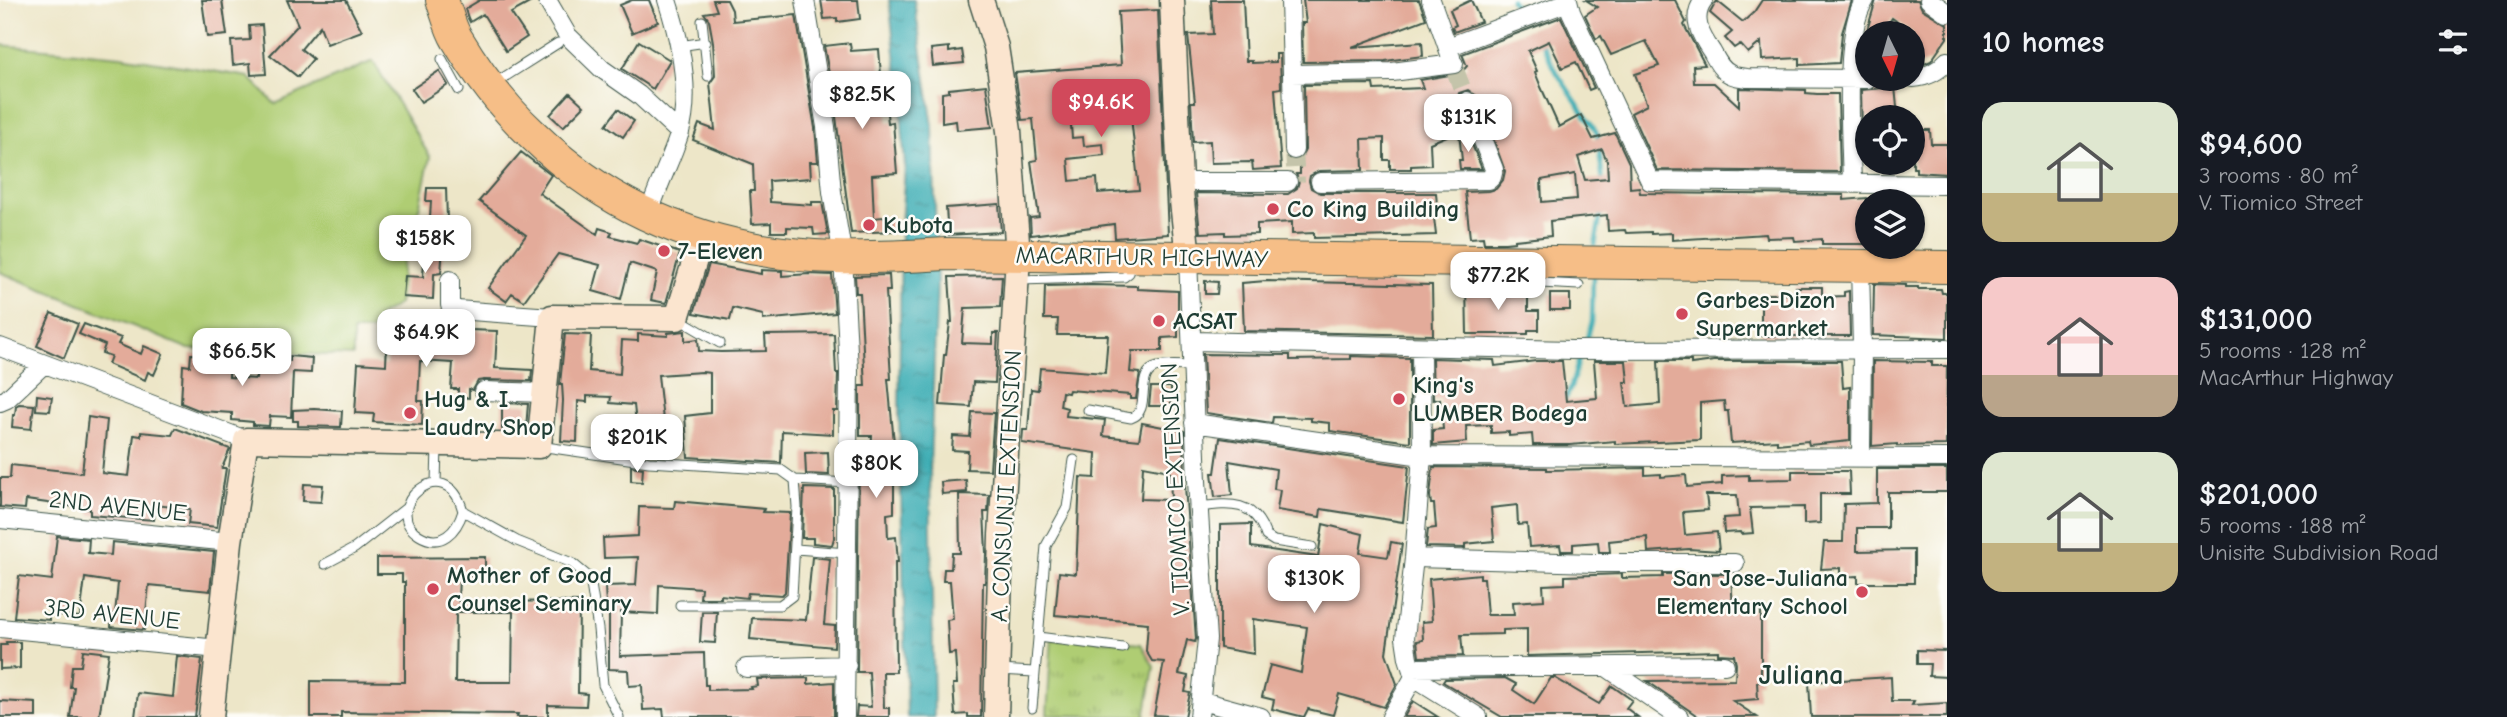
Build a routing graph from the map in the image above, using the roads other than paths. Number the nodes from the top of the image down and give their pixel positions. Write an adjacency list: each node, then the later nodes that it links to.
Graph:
1 (442, 0): 26 (highway, MACARTHUR HIGHWAY)
2 (547, 0): 30 (street)
3 (667, 0): 18 (street)
4 (805, 0): 39 (street)
5 (981, 0): 43 (main road, A. CONSUNJI EXTENSION)
6 (1172, 0): 32 (main road)
7 (1290, 0): 22 (street)
8 (1430, 0): 20 (street)
9 (1704, 0): 25 (street)
10 (1865, 0): 15 (street)
11 (1929, 0): 13 (street)
12 (1568, 1): 20 (street); 35 (street)
13 (1947, 13)
14 (702, 21): 16 (lane)
15 (1856, 21)
16 (706, 42): 18 (lane); 23 (lane)
17 (558, 43): 26 (lane)
18 (679, 46): 30 (street)
19 (442, 59): 27 (lane)
20 (1452, 60): 22 (street)
21 (1947, 61): 24 (street)
22 (1292, 74): 31 (street)
23 (708, 76)
24 (1925, 76)
25 (1855, 79)
26 (490, 85): 37 (highway, MACARTHUR HIGHWAY)
27 (459, 90)
28 (1858, 91): 35 (street)
29 (1467, 102): 34 (street)
30 (680, 133): 37 (street)
31 (1294, 149)
32 (1180, 182): 33 (street); 40 (main road)
33 (1288, 182)
34 (1320, 182)
35 (1852, 183): 36 (street)
36 (1947, 185)
37 (648, 217): 38 (highway, MACARTHUR HIGHWAY)
38 (702, 237): 39 (highway, MACARTHUR HIGHWAY); 48 (main road)
39 (843, 257): 43 (highway, MACARTHUR HIGHWAY); 71 (street)
40 (1188, 258): 41 (highway, MACARTHUR HIGHWAY); 43 (highway, MACARTHUR HIGHWAY); 49 (street, V. TIOMICO EXTENSION)
41 (1860, 267): 42 (highway, MACARTHUR HIGHWAY); 53 (street)
42 (1947, 267)
43 (1017, 268): 92 (main road, A. CONSUNJI EXTENSION)
44 (450, 280): 47 (street)
45 (1540, 283): 46 (lane)
46 (1579, 285)
47 (552, 317): 48 (main road); 58 (main road)
48 (677, 318): 50 (lane)
49 (1193, 341): 52 (street); 56 (street, V. TIOMICO EXTENSION)
50 (720, 343)
51 (0, 347): 55 (street)
52 (1421, 347): 53 (street); 65 (street)
53 (1862, 348): 54 (street); 66 (street)
54 (1947, 349)
55 (43, 365): 59 (street); 62 (street)
56 (1192, 366): 60 (lane); 61 (street, V. TIOMICO EXTENSION)
57 (484, 391): 58 (street)
58 (544, 393): 64 (main road)
59 (0, 402)
60 (1088, 410)
61 (1194, 423): 65 (street); 72 (street, V. TIOMICO EXTENSION)
62 (246, 440): 63 (main road); 76 (main road)
63 (437, 444): 64 (main road); 70 (lane)
64 (539, 446): 69 (lane)
65 (1422, 456): 66 (street); 80 (street)
66 (1861, 457): 67 (street)
67 (1947, 458)
68 (1074, 460): 85 (lane)
69 (795, 480): 71 (lane); 78 (lane)
70 (436, 483): 73 (lane); 74 (lane)
71 (849, 483): 79 (street)
72 (1199, 507): 77 (lane); 96 (street, V. TIOMICO EXTENSION)
73 (406, 508): 74 (lane); 82 (lane)
74 (463, 511): 98 (lane)
75 (0, 519): 76 (street, 2ND AVENUE)
76 (230, 542): 87 (main road)
77 (1312, 547)
78 (796, 549): 79 (lane); 83 (lane)
79 (847, 553): 88 (street)
80 (1414, 558): 81 (street); 94 (street)
81 (1735, 563)
82 (325, 564)
83 (680, 605)
84 (0, 628): 87 (street, 3RD AVENUE)
85 (1038, 637): 86 (lane); 93 (lane)
86 (1123, 648)
87 (219, 649): 97 (main road)
88 (847, 665): 91 (street); 99 (street)
89 (1726, 665): 90 (street)
90 (1605, 666): 94 (street); 104 (street)
91 (746, 668)
92 (999, 670): 93 (lane); 100 (main road, A. CONSUNJI EXTENSION)
93 (1034, 672): 95 (lane)
94 (1413, 673): 102 (street); 103 (street)
95 (1032, 708)
96 (1200, 709): 101 (street)
97 (211, 717)
98 (619, 717)
99 (845, 717)
100 (996, 717)
101 (1261, 717)
102 (1391, 717)
103 (1478, 717)
104 (1679, 717)

